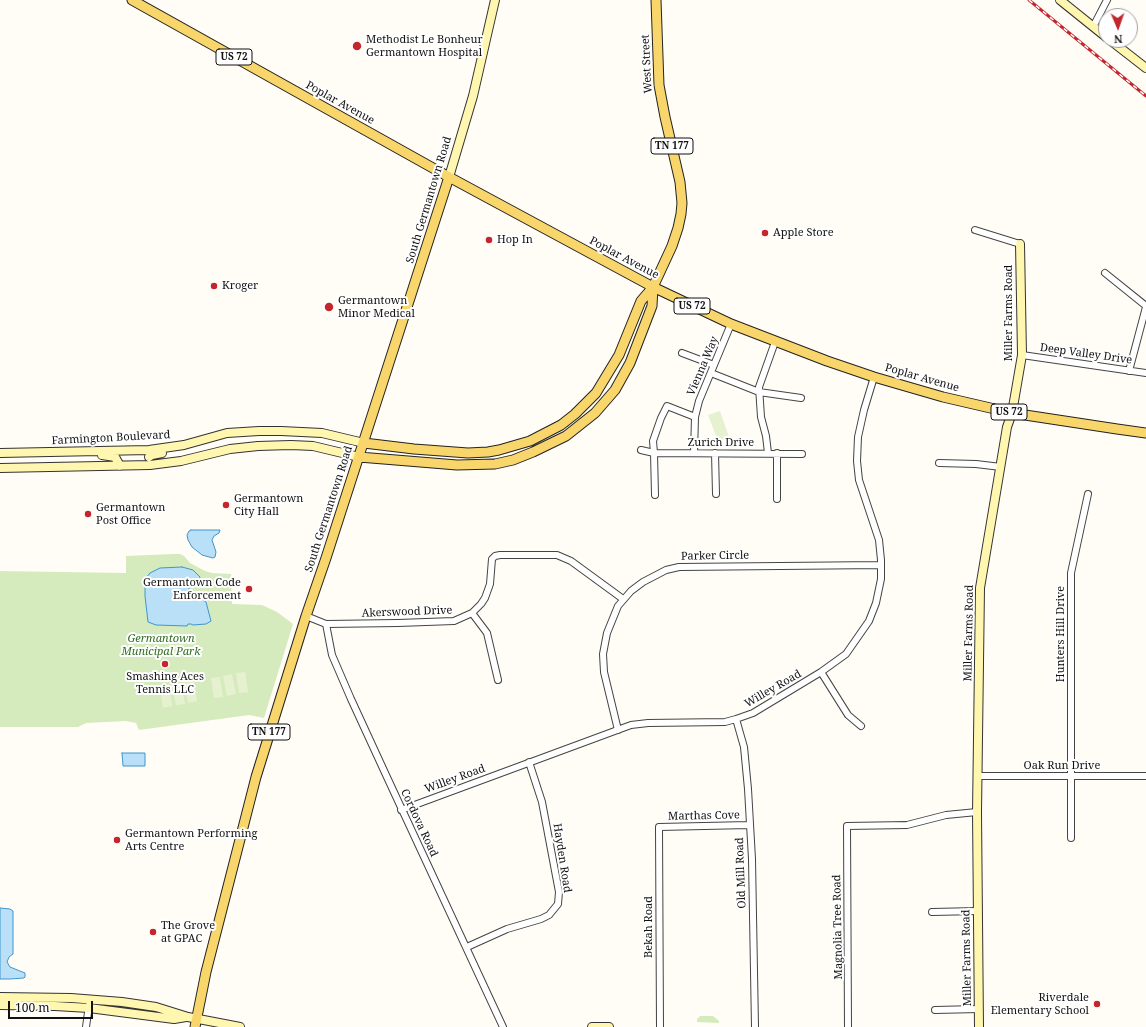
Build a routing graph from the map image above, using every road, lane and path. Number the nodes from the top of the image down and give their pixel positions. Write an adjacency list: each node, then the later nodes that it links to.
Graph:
1 (132, 0): 10 (main road, Poplar Avenue / US 72)
2 (495, 0): 10 (street, South Germantown Road)
3 (656, 0): 14 (main road, West Street / TN 177)
4 (1060, 0): 6 (street)
5 (1107, 0): 6 (street)
6 (1093, 27): 7 (street)
7 (1098, 31)
8 (1120, 48): 9 (street)
9 (1146, 68)
10 (449, 177): 14 (main road, Poplar Avenue / US 72); 30 (main road, South Germantown Road / TN 177)
11 (975, 230): 12 (street)
12 (1020, 244): 19 (street, Miller Farms Road)
13 (1105, 273): 15 (street)
14 (654, 287): 16 (main road, Poplar Avenue / US 72); 30 (main road); 42 (main road)
15 (1146, 307): 21 (street)
16 (731, 324): 17 (main road, Poplar Avenue / US 72); 20 (street, Vienna Way)
17 (775, 342): 24 (main road, Poplar Avenue / US 72); 25 (street)
18 (682, 353): 20 (street)
19 (1022, 355): 21 (street, Deep Valley Drive); 27 (street, Miller Farms Road)
20 (714, 365): 22 (street, Vienna Way)
21 (1129, 371): 23 (street, Deep Valley Drive)
22 (711, 373): 25 (street); 28 (street, Vienna Way)
23 (1146, 373)
24 (874, 377): 27 (main road, Poplar Avenue / US 72); 52 (street, Willey Road)
25 (759, 392): 26 (street); 38 (street)
26 (801, 398)
27 (1012, 413): 29 (main road, Poplar Avenue / US 72); 47 (street, Miller Farms Road)
28 (695, 417): 35 (street); 36 (street, Vienna Way)
29 (1146, 433)
30 (364, 443): 41 (street, Farmington Boulevard); 42 (main road, South Germantown Road / TN 177)
31 (641, 450): 35 (street, Zurich Drive)
32 (82, 451): 33 (street, Farmington Boulevard); 41 (street, Farmington Boulevard); 44 (street)
33 (60, 452): 34 (street, Farmington Boulevard); 45 (street)
34 (0, 453)
35 (654, 453): 36 (street, Zurich Drive); 50 (street)
36 (694, 453): 37 (street, Zurich Drive)
37 (715, 453): 38 (street, Zurich Drive); 48 (street)
38 (768, 453): 39 (street, Zurich Drive)
39 (777, 453): 40 (street, Zurich Drive); 51 (street)
40 (802, 454)
41 (149, 457): 42 (street, Farmington Boulevard); 44 (street, Farmington Boulevard)
42 (359, 458): 55 (main road, South Germantown Road / TN 177)
43 (939, 463): 47 (street)
44 (120, 466): 45 (street, Farmington Boulevard)
45 (61, 467): 46 (street, Farmington Boulevard)
46 (0, 468)
47 (1000, 468): 63 (street, Miller Farms Road)
48 (716, 494)
49 (1088, 494): 64 (street, Hunters Hill Drive)
50 (655, 495)
51 (777, 499)
52 (881, 565): 53 (street, Parker Circle); 57 (street, Willey Road)
53 (623, 599): 54 (street, Akerswood Drive); 61 (street, Parker Circle)
54 (472, 613): 56 (street, Akerswood Drive); 58 (street)
55 (306, 616): 56 (street, Akerswood Drive); 79 (main road, South Germantown Road / TN 177)
56 (326, 624): 66 (street, Cordova Road)
57 (821, 672): 59 (street, Willey Road); 60 (street)
58 (498, 680)
59 (736, 719): 61 (street, Willey Road); 68 (street, Old Mill Road)
60 (861, 726)
61 (618, 730): 62 (street, Willey Road)
62 (529, 762): 66 (street, Willey Road); 73 (street, Hayden Road)
63 (978, 776): 64 (street, Oak Run Drive); 67 (street, Miller Farms Road)
64 (1071, 776): 65 (street, Oak Run Drive); 70 (street, Hunters Hill Drive)
65 (1146, 776)
66 (401, 810): 73 (street, Cordova Road)
67 (976, 812): 71 (street, Miller Farms Road); 88 (street, Magnolia Tree Road)
68 (749, 825): 69 (street, Marthas Cove); 87 (street, Old Mill Road)
69 (659, 827): 86 (street, Bekah Road)
70 (1071, 838)
71 (978, 911): 72 (street); 77 (street, Miller Farms Road)
72 (932, 912)
73 (467, 947): 82 (street, Cordova Road)
74 (0, 997): 75 (street)
75 (89, 1004): 76 (street); 79 (street); 80 (street)
76 (0, 1005)
77 (979, 1009): 78 (street); 89 (street, Miller Farms Road)
78 (935, 1010)
79 (193, 1021): 81 (street)
80 (86, 1027)
81 (240, 1027)
82 (503, 1027)
83 (592, 1027): 84 (street)
84 (600, 1027): 85 (street)
85 (609, 1027)
86 (660, 1027)
87 (755, 1027)
88 (848, 1027)
89 (979, 1027)

